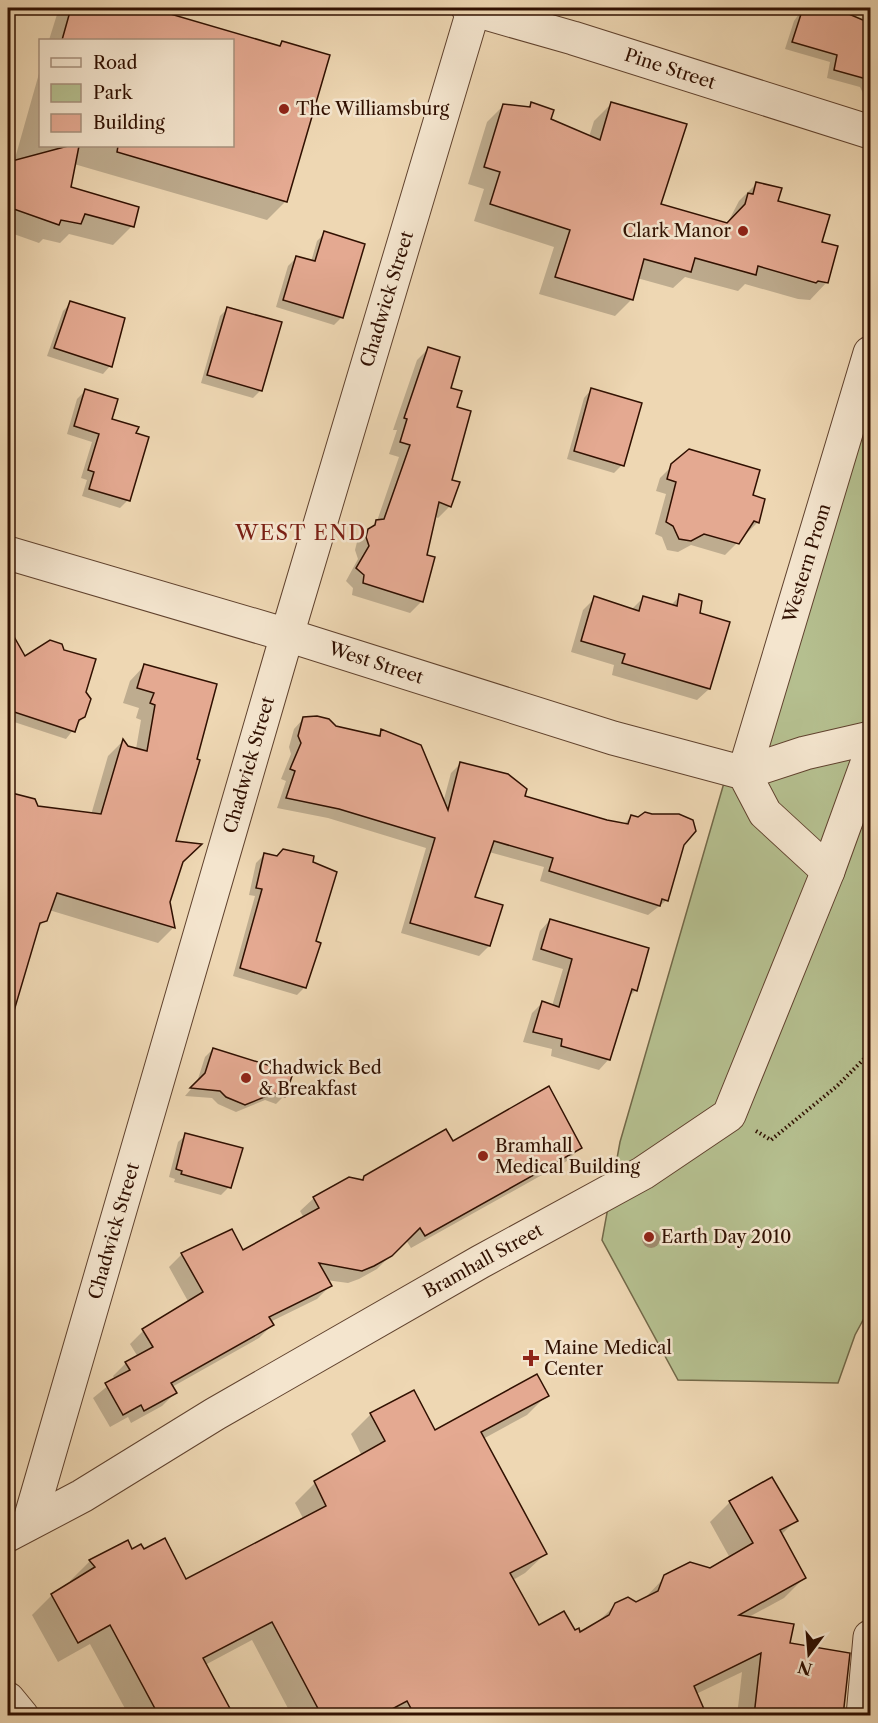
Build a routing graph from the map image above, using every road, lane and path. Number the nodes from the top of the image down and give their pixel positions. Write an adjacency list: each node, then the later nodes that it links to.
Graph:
1 (472, 8): 2 (street, Pine Street); 5 (street, Chadwick Street)
2 (870, 132)
3 (870, 353): 8 (street, Western Prom)
4 (8, 553): 5 (street, West Street)
5 (287, 635): 8 (street, West Street); 12 (street, Chadwick Street)
6 (870, 738): 8 (street)
7 (870, 756): 9 (street)
8 (744, 773): 9 (street)
9 (828, 871): 11 (street)
10 (870, 1053): 11 (path)
11 (729, 1115): 12 (street, Bramhall Street)
12 (18, 1529)
13 (870, 1637): 16 (street)
14 (8, 1699): 15 (street)
15 (22, 1716)
16 (863, 1716)

